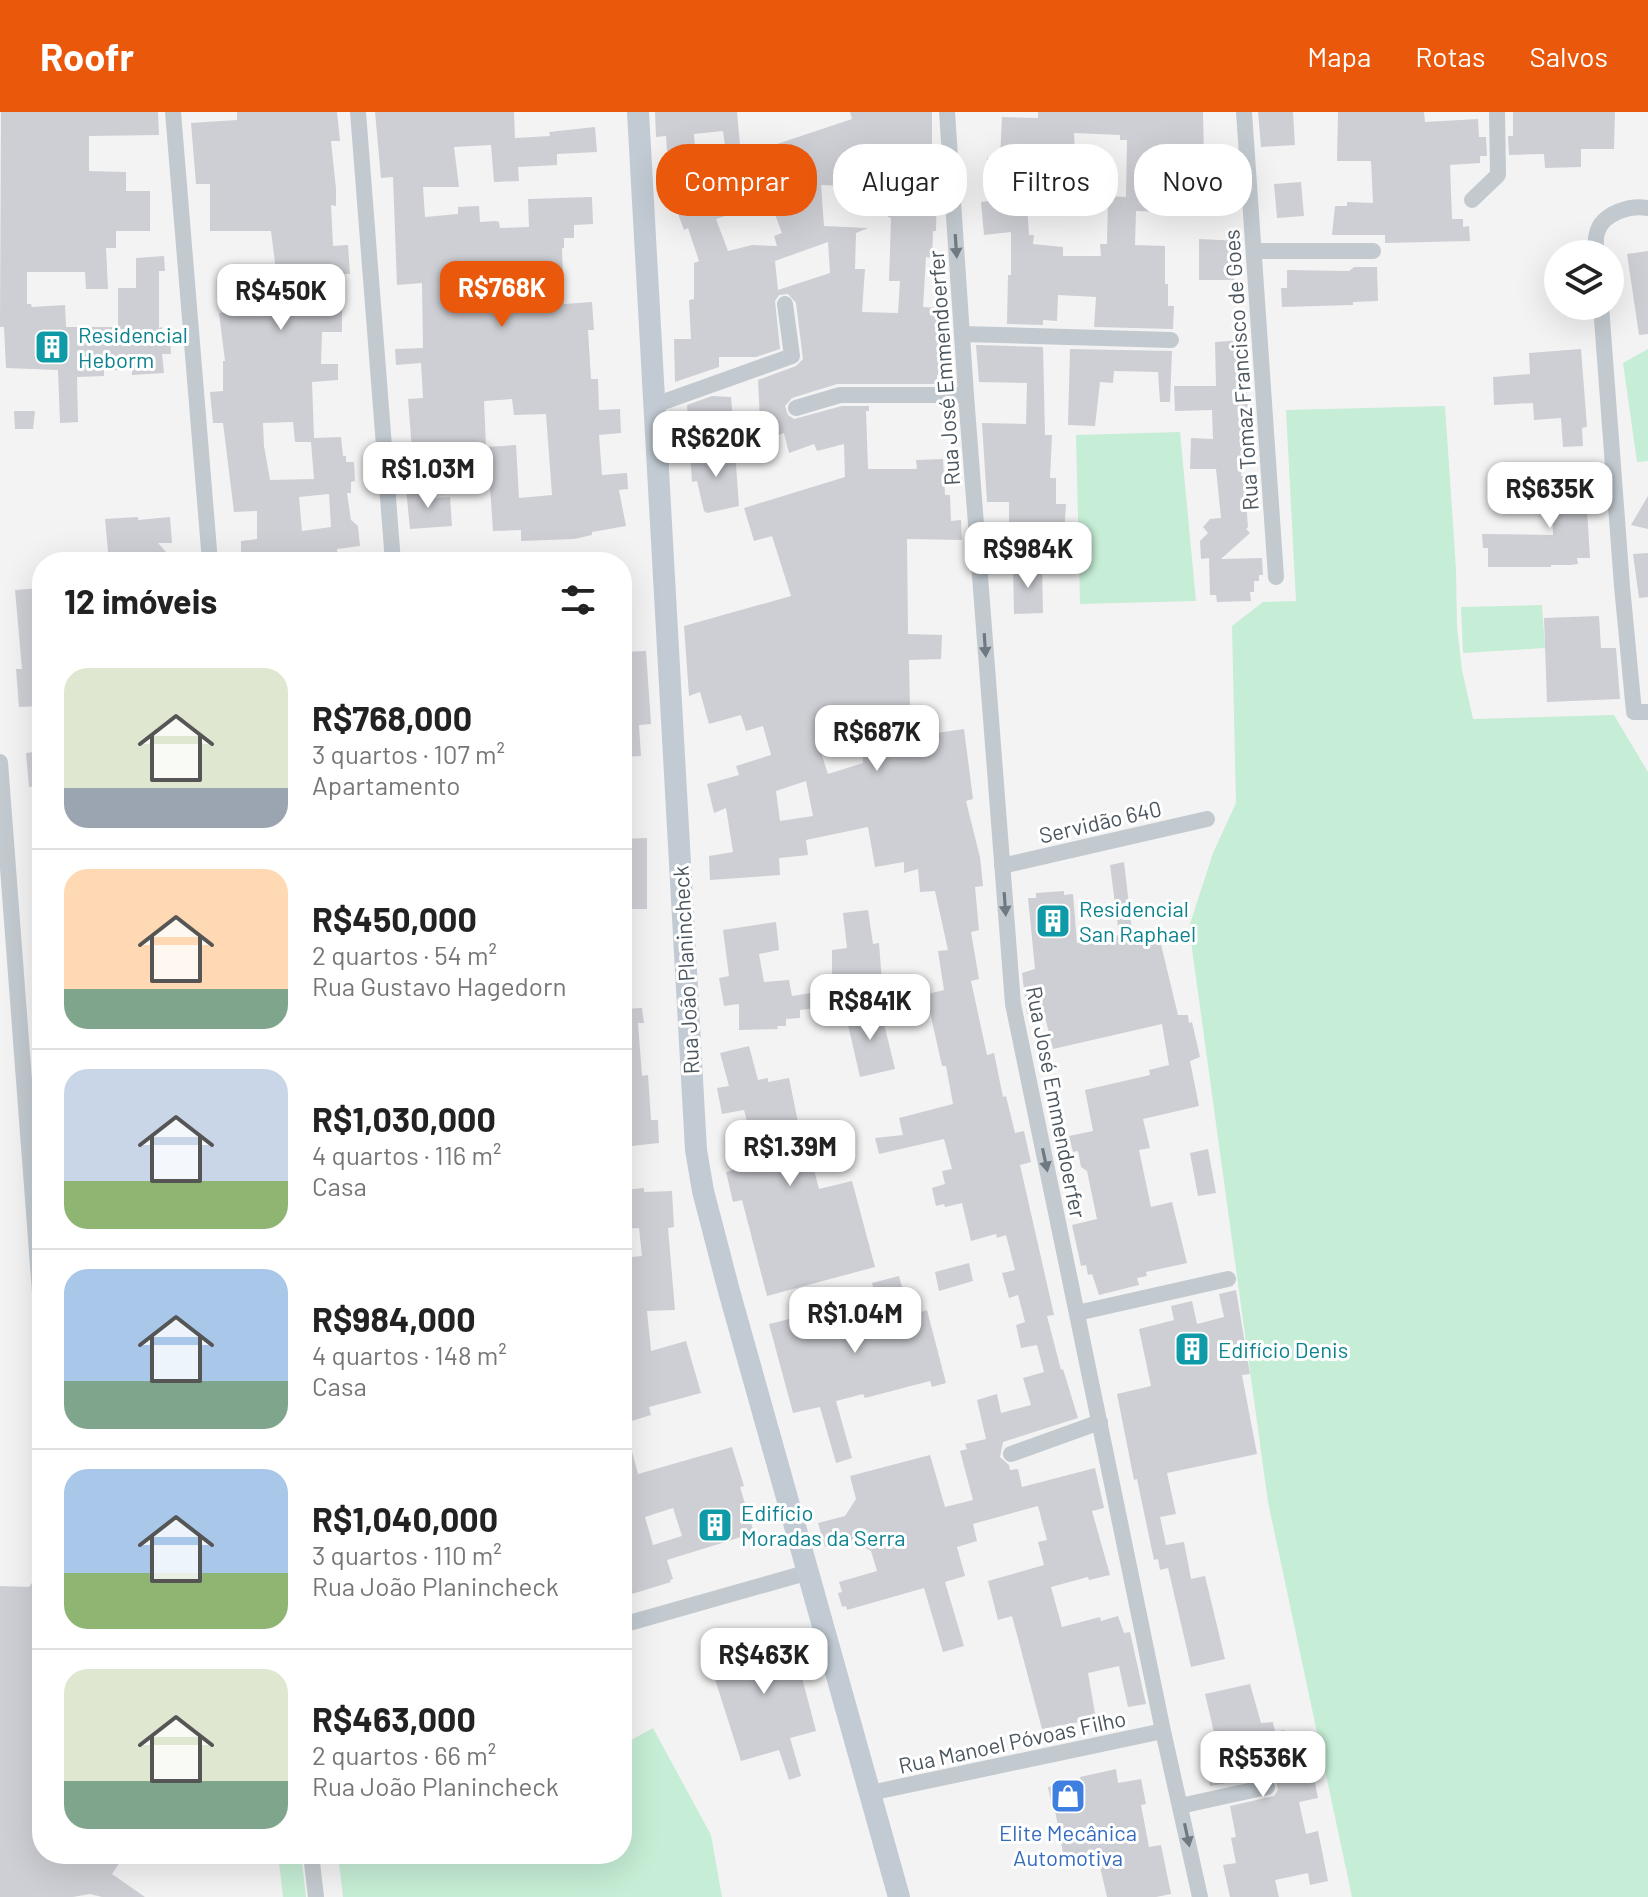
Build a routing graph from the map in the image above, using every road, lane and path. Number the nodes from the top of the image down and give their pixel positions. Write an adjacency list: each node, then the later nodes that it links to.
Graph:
1 (173, 112): 19 (street)
2 (358, 112): 20 (street)
3 (638, 112): 17 (main road, Rua João Planincheck)
4 (947, 112): 14 (street, Rua José Emmendoerfer, one-way to 14)
5 (1244, 112): 10 (street, Rua Tomaz Francisco de Goes)
6 (1497, 112): 7 (street)
7 (1472, 200)
8 (1643, 207): 9 (street)
9 (1596, 240)
10 (1254, 251): 11 (street); 21 (street, Rua Tomaz Francisco de Goes)
11 (1373, 251)
12 (785, 304): 17 (street)
13 (1602, 320): 22 (street)
14 (962, 334): 15 (street); 16 (street, Rua José Emmendoerfer)
15 (1171, 340)
16 (966, 395): 18 (street); 25 (street, Rua José Emmendoerfer, one-way to 25)
17 (652, 406): 32 (main road, Rua João Planincheck)
18 (796, 408)
19 (209, 552)
20 (392, 552)
21 (1276, 577)
22 (1648, 712)
23 (0, 762): 26 (street)
24 (1207, 819): 25 (street, Servidão 640)
25 (1002, 866): 29 (street, Rua José Emmendoerfer, one-way to 29)
26 (5, 878): 27 (street)
27 (32, 1200)
28 (1228, 1279): 29 (street)
29 (1077, 1313): 30 (street, Rua José Emmendoerfer)
30 (1100, 1422): 31 (street); 34 (street, Rua José Emmendoerfer)
31 (1011, 1454)
32 (809, 1572): 33 (street); 36 (main road, Rua João Planincheck)
33 (632, 1622)
34 (1163, 1731): 36 (street, Rua Manoel Póvoas Filho); 37 (street, Rua José Emmendoerfer)
35 (1267, 1787): 37 (street)
36 (870, 1793): 40 (main road, Rua João Planincheck)
37 (1180, 1806): 41 (street, Rua José Emmendoerfer, one-way to 41)
38 (312, 1864): 39 (street)
39 (316, 1897)
40 (899, 1897)
41 (1200, 1897)

